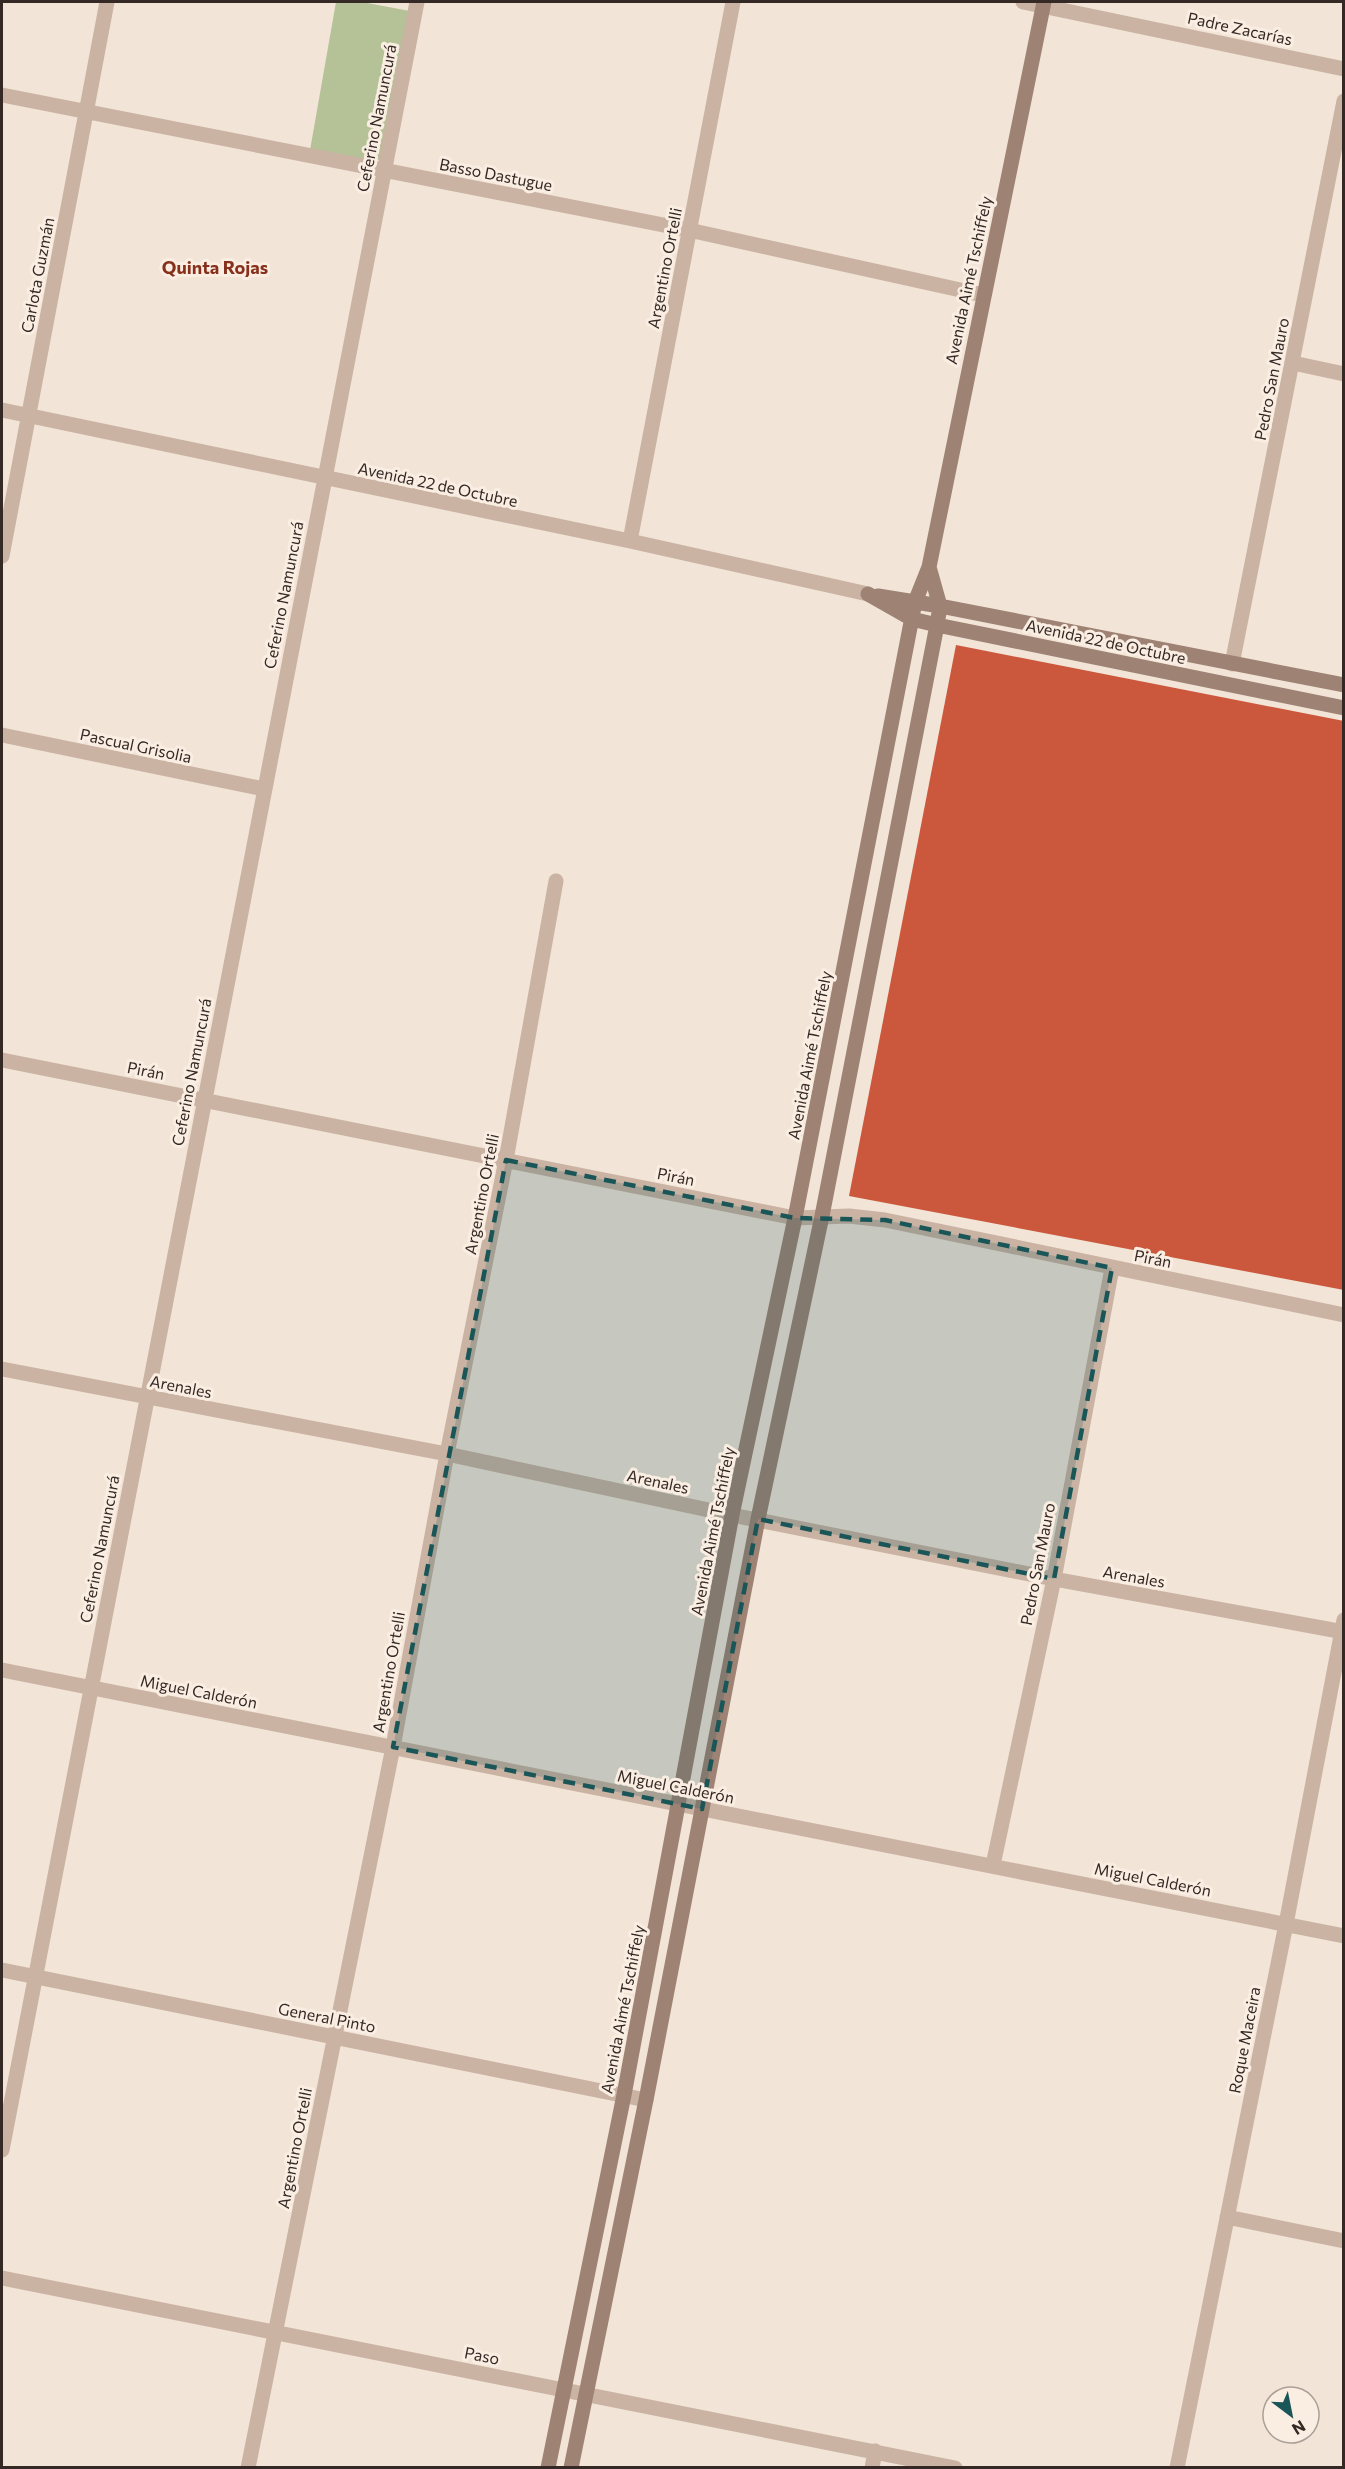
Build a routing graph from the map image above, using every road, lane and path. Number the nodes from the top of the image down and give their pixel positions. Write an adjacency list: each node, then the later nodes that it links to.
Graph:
1 (107, 2): 9 (street, Carlota Guzmán)
2 (417, 2): 10 (street, Ceferino Namuncurá)
3 (733, 2): 11 (street, Argentino Ortelli)
4 (1023, 2): 5 (street, Padre Zacarías)
5 (1043, 4): 6 (street, Padre Zacarías); 12 (main road, Avenida Aimé Tschiffely)
6 (1344, 69)
7 (2, 95): 9 (street, Basso Dastugue)
8 (1344, 101): 13 (street, Pedro San Mauro)
9 (86, 111): 10 (street, Basso Dastugue); 16 (street, Carlota Guzmán)
10 (384, 171): 11 (street, Basso Dastugue); 17 (street, Ceferino Namuncurá)
11 (689, 230): 12 (street, Basso Dastugue); 18 (street, Argentino Ortelli)
12 (983, 295): 20 (main road, Avenida Aimé Tschiffely)
13 (1293, 363): 14 (street); 26 (street, Pedro San Mauro)
14 (1344, 374)
15 (2, 410): 16 (street, Avenida 22 de Octubre)
16 (28, 416): 17 (street, Avenida 22 de Octubre); 19 (street, Carlota Guzmán)
17 (324, 478): 18 (street, Avenida 22 de Octubre); 30 (street, Ceferino Namuncurá)
18 (630, 541): 21 (street, Avenida 22 de Octubre)
19 (2, 556)
20 (929, 567): 22 (main road, Avenida Aimé Tschiffely); 23 (main road)
21 (868, 594): 22 (main road, Avenida 22 de Octubre); 24 (main road, Avenida 22 de Octubre)
22 (915, 602): 23 (main road, Avenida 22 de Octubre); 24 (main road, Avenida Aimé Tschiffely)
23 (940, 606): 25 (main road); 26 (main road, Avenida 22 de Octubre)
24 (912, 619): 25 (main road, Avenida 22 de Octubre); 36 (main road, Avenida Aimé Tschiffely)
25 (937, 625): 28 (main road, Avenida 22 de Octubre); 35 (main road)
26 (1232, 664): 27 (main road, Avenida 22 de Octubre)
27 (1344, 685)
28 (1344, 708)
29 (2, 735): 30 (street, Pascual Grisolia)
30 (264, 789): 33 (street, Ceferino Namuncurá)
31 (556, 881): 34 (street, Argentino Ortelli)
32 (2, 1060): 33 (street, Pirán)
33 (203, 1100): 34 (street, Pirán); 40 (street, Ceferino Namuncurá)
34 (507, 1160): 36 (street, Pirán); 41 (street, Argentino Ortelli)
35 (822, 1216): 36 (street, Pirán); 37 (street, Pirán); 43 (main road)
36 (795, 1218): 42 (main road, Avenida Aimé Tschiffely)
37 (1112, 1268): 38 (street, Pirán); 44 (street, Pedro San Mauro)
38 (1344, 1315)
39 (2, 1370): 40 (street, Arenales)
40 (146, 1398): 41 (street, Arenales); 47 (street, Ceferino Namuncurá)
41 (447, 1454): 42 (street, Arenales); 48 (street, Argentino Ortelli)
42 (732, 1515): 43 (street, Arenales); 49 (main road, Avenida Aimé Tschiffely)
43 (758, 1520): 44 (street, Arenales); 50 (main road)
44 (1054, 1579): 45 (street, Arenales); 51 (street, Pedro San Mauro)
45 (1343, 1628): 52 (street, Roque Maceira)
46 (2, 1670): 47 (street, Miguel Calderón)
47 (90, 1688): 48 (street, Miguel Calderón); 55 (street, Ceferino Namuncurá)
48 (393, 1748): 49 (street, Miguel Calderón); 56 (street, Argentino Ortelli)
49 (679, 1805): 50 (street, Miguel Calderón); 57 (main road, Avenida Aimé Tschiffely)
50 (702, 1809): 51 (street, Miguel Calderón); 58 (main road)
51 (993, 1865): 52 (street, Miguel Calderón)
52 (1286, 1924): 53 (street, Miguel Calderón); 60 (street, Roque Maceira)
53 (1344, 1936)
54 (2, 1970): 55 (street, General Pinto)
55 (35, 1976): 56 (street, General Pinto); 59 (street, Ceferino Namuncurá)
56 (335, 2037): 57 (street, General Pinto); 63 (street, Argentino Ortelli)
57 (624, 2095): 58 (street, General Pinto); 64 (main road, Avenida Aimé Tschiffely)
58 (646, 2100): 65 (main road)
59 (2, 2150)
60 (1227, 2217): 61 (street); 72 (street, Roque Maceira)
61 (1344, 2241)
62 (2, 2278): 63 (street, Paso)
63 (275, 2332): 64 (street, Paso); 67 (street, Argentino Ortelli)
64 (564, 2389): 65 (street, Paso); 68 (main road, Avenida Aimé Tschiffely)
65 (586, 2393): 66 (street, Paso); 69 (main road)
66 (875, 2451): 70 (street); 71 (street, Paso)
67 (248, 2468)
68 (548, 2468)
69 (571, 2468)
70 (872, 2468)
71 (955, 2468)
72 (1177, 2468)

